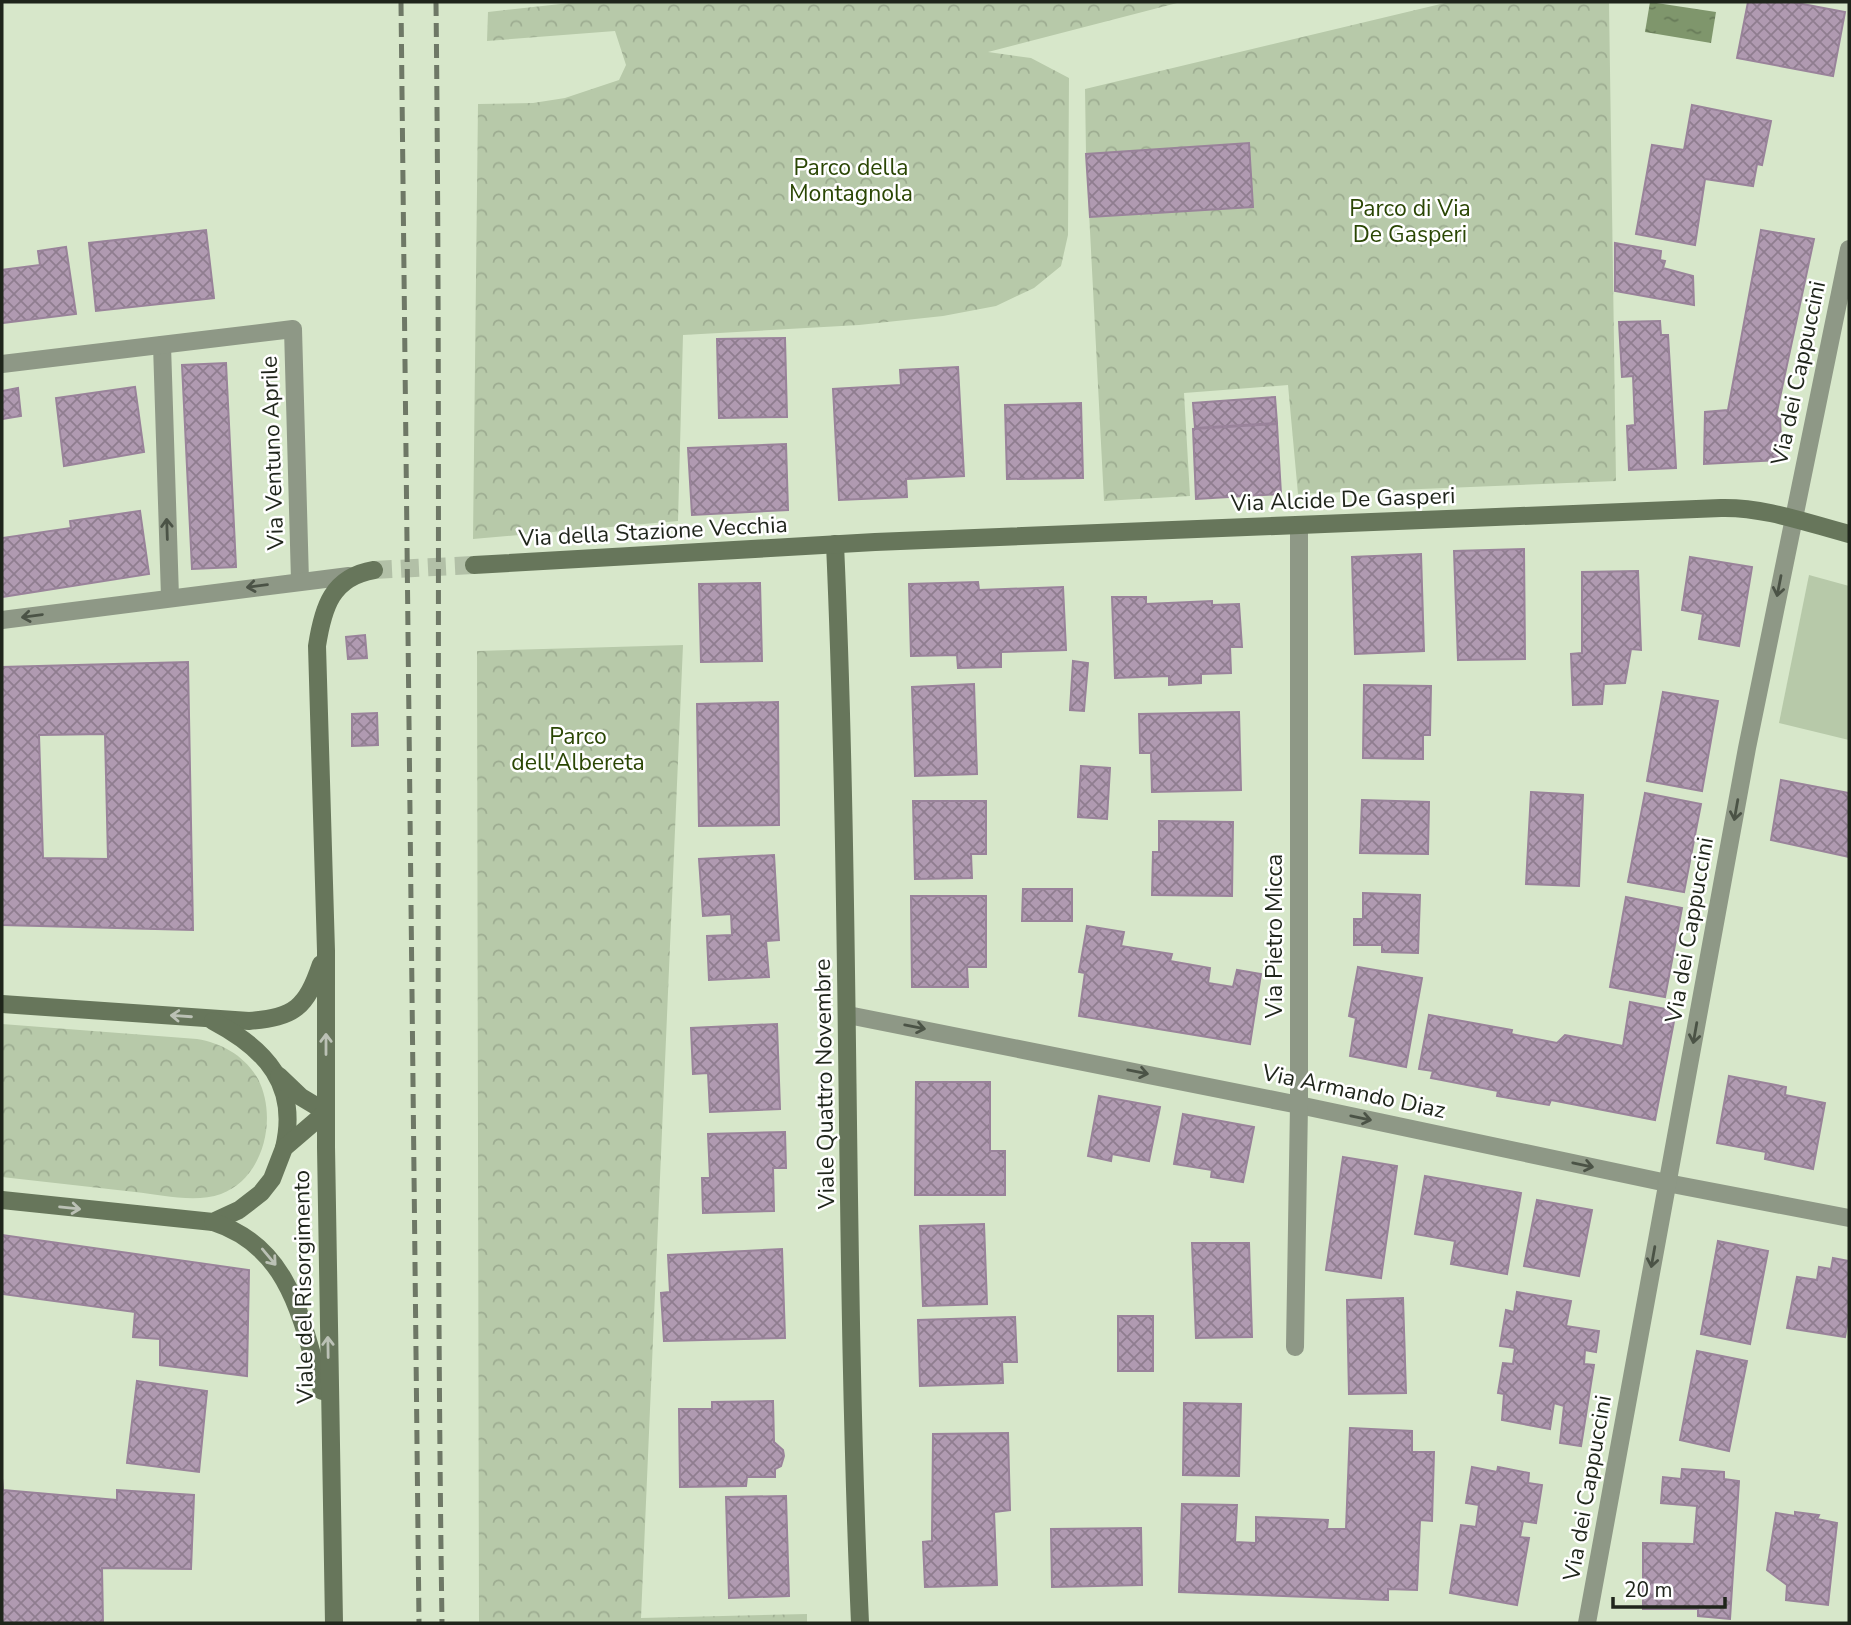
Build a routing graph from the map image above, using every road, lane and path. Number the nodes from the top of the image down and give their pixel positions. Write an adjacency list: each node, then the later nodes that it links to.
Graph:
1 (1849, 248): 2 (street, Via dei Cappuccini)
2 (1845, 294): 5 (street, Via dei Cappuccini)
3 (162, 345): 4 (street, Via Ventuno Aprile); 12 (street, Via Ventuno Aprile); 13 (street, one-way to 3)
4 (2, 364)
5 (1793, 519): 6 (street, Via Alcide De Gasperi); 7 (street, Via Alcide De Gasperi); 23 (street, Via dei Cappuccini, one-way to 23)
6 (1298, 525): 8 (street, Via Alcide De Gasperi); 20 (street, Via Pietro Micca)
7 (1849, 534)
8 (835, 544): 9 (street, Via della Stazione Vecchia); 17 (street, Viale Quattro Novembre)
9 (474, 565)
10 (374, 570): 11 (street)
11 (349, 576): 12 (street); 15 (street, Viale del Risorgimento)
12 (300, 581): 13 (street, one-way to 13)
13 (170, 597): 14 (street, one-way to 14)
14 (2, 620)
15 (326, 951): 18 (street, Viale del Risorgimento); 21 (street, Viale del Risorgimento, one-way to 15)
16 (2, 1004): 18 (street, Viale del Risorgimento, one-way to 16)
17 (848, 1015): 20 (street, Via Armando Diaz, one-way to 20); 30 (street, Viale Quattro Novembre)
18 (209, 1018): 19 (street)
19 (275, 1071): 21 (street); 22 (street)
20 (1299, 1104): 23 (street, Via Armando Diaz, one-way to 23); 27 (street, Via Pietro Micca)
21 (326, 1112): 22 (street); 28 (street, Viale del Risorgimento, one-way to 21)
22 (284, 1148): 26 (street)
23 (1667, 1183): 25 (street, Via Armando Diaz); 31 (street, Via dei Cappuccini, one-way to 31)
24 (2, 1200): 26 (street, one-way to 26)
25 (1849, 1218)
26 (213, 1222): 28 (street, one-way to 28)
27 (1295, 1347)
28 (329, 1416): 29 (street, Viale del Risorgimento)
29 (334, 1623)
30 (860, 1623)
31 (1587, 1623)

